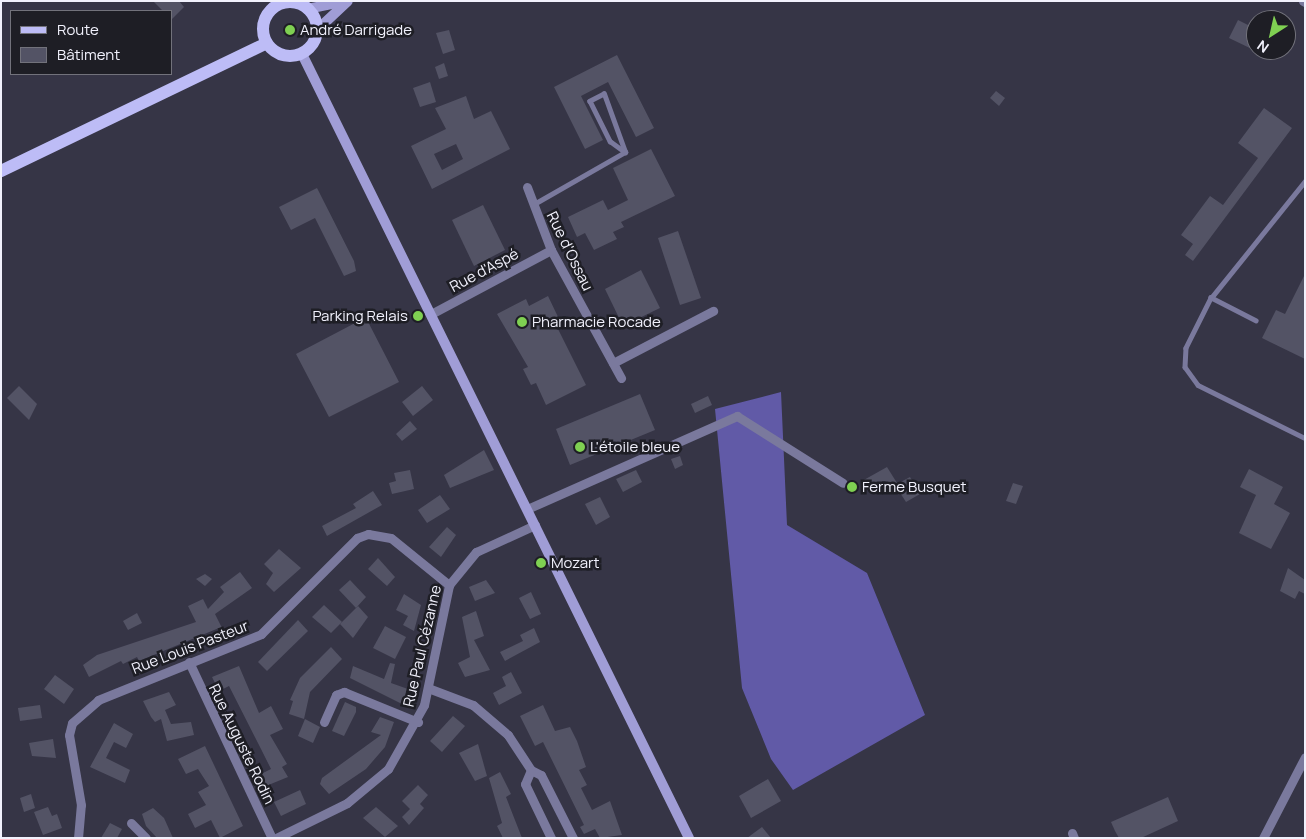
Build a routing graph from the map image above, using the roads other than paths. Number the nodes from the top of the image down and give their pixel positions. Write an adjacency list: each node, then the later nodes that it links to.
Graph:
1 (347, 1): 4 (main road); 5 (main road)
2 (287, 2): 3 (main road); 4 (main road)
3 (270, 5): 6 (main road)
4 (306, 9): 5 (main road)
5 (317, 30): 7 (main road)
6 (267, 43): 7 (main road); 9 (main road)
7 (302, 54): 16 (main road)
8 (625, 152): 8 (lane); 12 (lane)
9 (1, 171)
10 (1305, 181): 14 (lane)
11 (527, 187): 12 (street, Rue d'Ossau)
12 (532, 205): 13 (street, Rue d'Ossau)
13 (551, 250): 16 (street, Rue d'Aspé); 18 (street, Rue d'Ossau)
14 (1211, 298): 17 (lane); 20 (lane)
15 (712, 311): 18 (street)
16 (430, 314): 22 (main road)
17 (1256, 321)
18 (613, 363): 19 (street, Rue d'Ossau)
19 (621, 378)
20 (1305, 438)
21 (843, 483): 22 (street)
22 (527, 509): 23 (main road)
23 (535, 526): 24 (street, Rue Paul Cézanne); 38 (main road)
24 (449, 584): 25 (street, Rue Louis Pasteur); 26 (street, Rue Paul Cézanne)
25 (188, 662): 32 (street, Rue Louis Pasteur); 34 (street, Rue Auguste Rodin)
26 (428, 688): 28 (street, Rue Paul Cézanne); 30 (street)
27 (324, 722): 28 (street)
28 (418, 722): 35 (street, Rue Paul Cézanne)
29 (1305, 757): 39 (street)
30 (531, 770): 36 (street); 37 (street)
31 (130, 823): 33 (street)
32 (78, 838)
33 (146, 838)
34 (272, 838)
35 (276, 838)
36 (551, 838)
37 (572, 838)
38 (689, 838)
39 (1263, 838)

